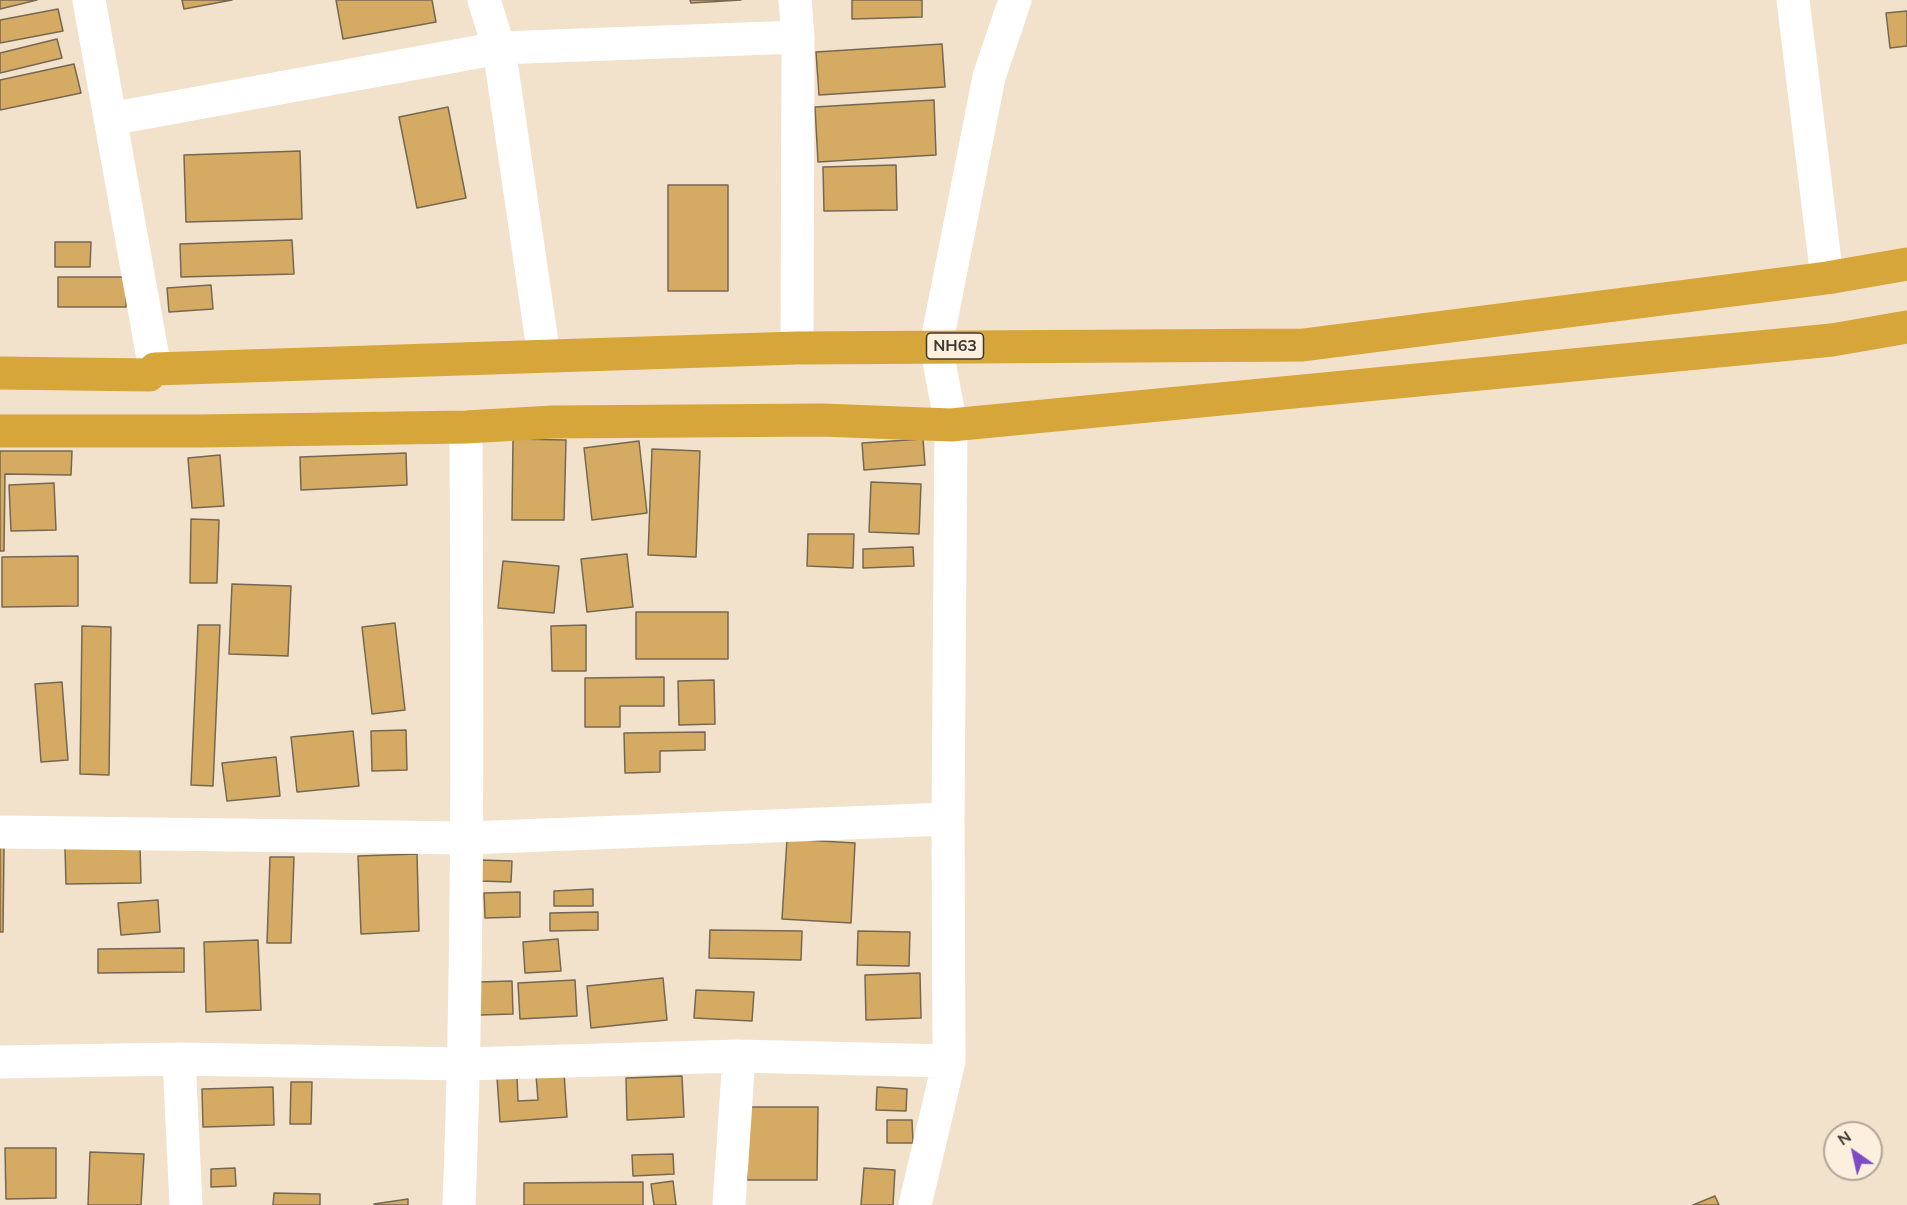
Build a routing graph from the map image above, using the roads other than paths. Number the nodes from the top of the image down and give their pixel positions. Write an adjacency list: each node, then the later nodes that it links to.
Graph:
1 (89, 0): 8 (street)
2 (484, 0): 7 (street)
3 (795, 0): 6 (street)
4 (1015, 0): 12 (street)
5 (1793, 0): 10 (street)
6 (798, 38): 7 (street); 13 (street)
7 (499, 48): 8 (street); 14 (street)
8 (110, 119): 15 (street)
9 (1907, 264): 10 (highway, NH63)
10 (1827, 278): 12 (highway, NH63)
11 (1907, 327): 17 (highway)
12 (936, 346): 13 (highway, NH63); 17 (street)
13 (797, 348): 14 (highway, NH63)
14 (544, 356): 15 (highway, NH63)
15 (155, 369): 16 (highway, NH63)
16 (0, 373)
17 (951, 424): 18 (highway); 20 (street)
18 (466, 427): 19 (highway); 22 (street)
19 (0, 431)
20 (948, 819): 22 (street); 25 (street)
21 (0, 832): 22 (street)
22 (468, 838): 27 (street)
23 (739, 1056): 25 (street); 27 (street); 30 (street)
24 (179, 1059): 26 (street); 27 (street); 28 (street)
25 (949, 1061): 31 (street)
26 (0, 1062)
27 (464, 1064): 29 (street)
28 (186, 1205)
29 (459, 1205)
30 (729, 1205)
31 (915, 1205)

